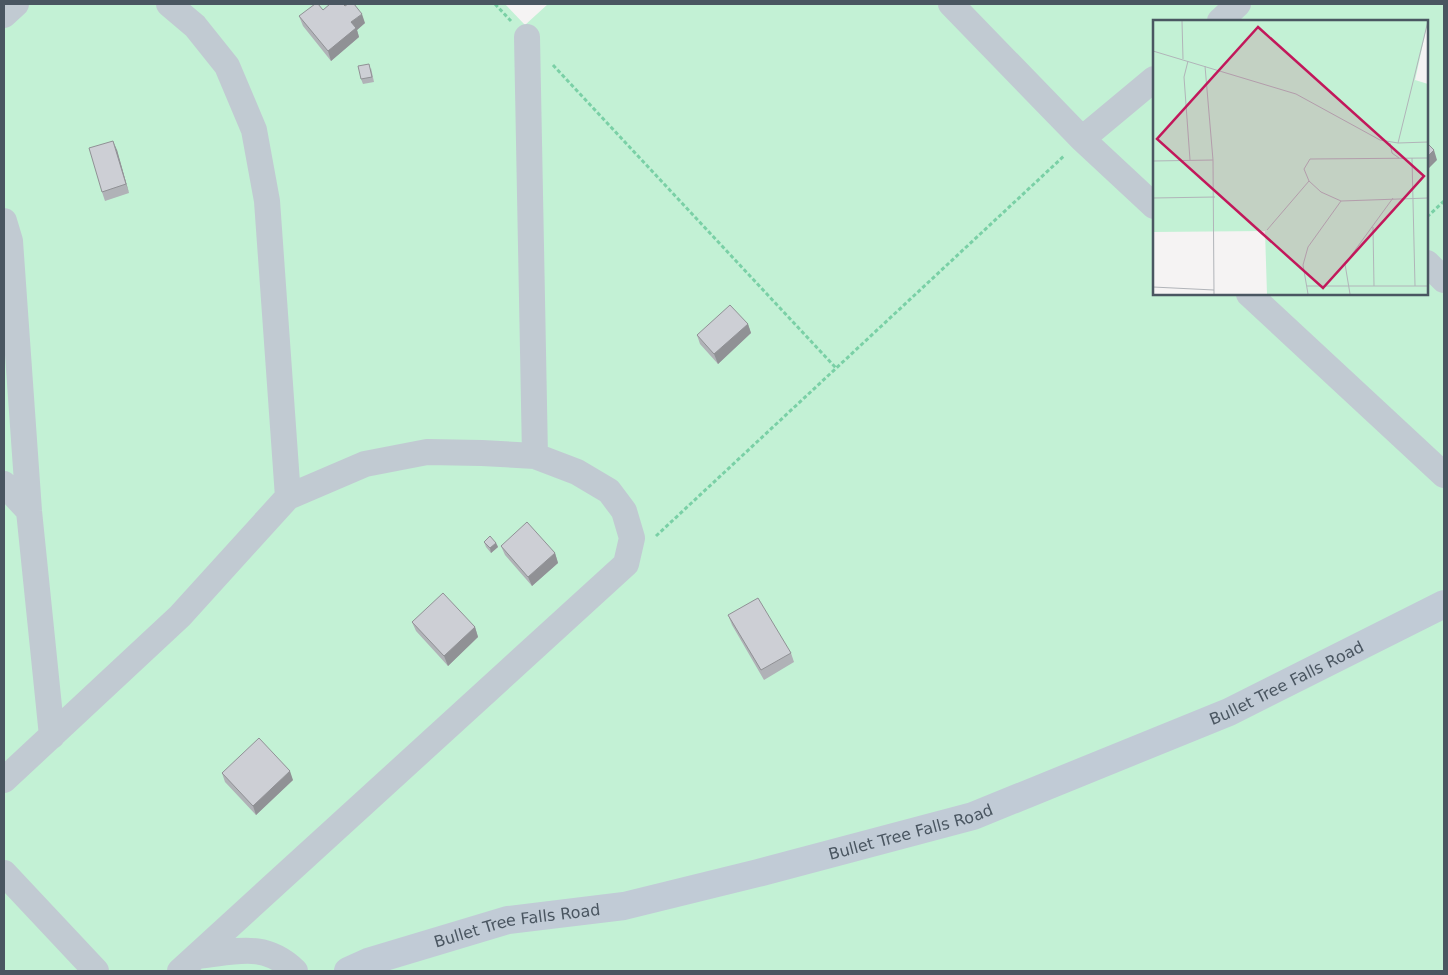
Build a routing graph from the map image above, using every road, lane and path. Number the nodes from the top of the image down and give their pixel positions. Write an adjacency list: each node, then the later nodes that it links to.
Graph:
1 (16, 4): 6 (street)
2 (169, 4): 22 (street)
3 (494, 4): 8 (path)
4 (951, 4): 10 (street)
5 (1238, 4): 7 (street)
6 (4, 14)
7 (1221, 20)
8 (527, 38): 18 (path); 19 (street)
9 (1153, 80): 10 (street)
10 (1082, 139): 12 (street); 18 (path)
11 (1444, 201): 13 (path)
12 (1153, 205)
13 (1428, 216)
14 (4, 221): 23 (street)
15 (1428, 265): 16 (street)
16 (1444, 280)
17 (1250, 295): 20 (street)
18 (836, 368): 24 (path)
19 (535, 456): 22 (street); 29 (street)
20 (1444, 475)
21 (4, 484): 23 (street)
22 (288, 497): 26 (street)
23 (29, 510): 26 (street)
24 (655, 536)
25 (1444, 604): 32 (main road, Bullet Tree Falls Road)
26 (52, 736): 27 (street)
27 (4, 780)
28 (4, 874): 30 (street)
29 (189, 964): 31 (street)
30 (96, 971)
31 (294, 971)
32 (348, 971)

